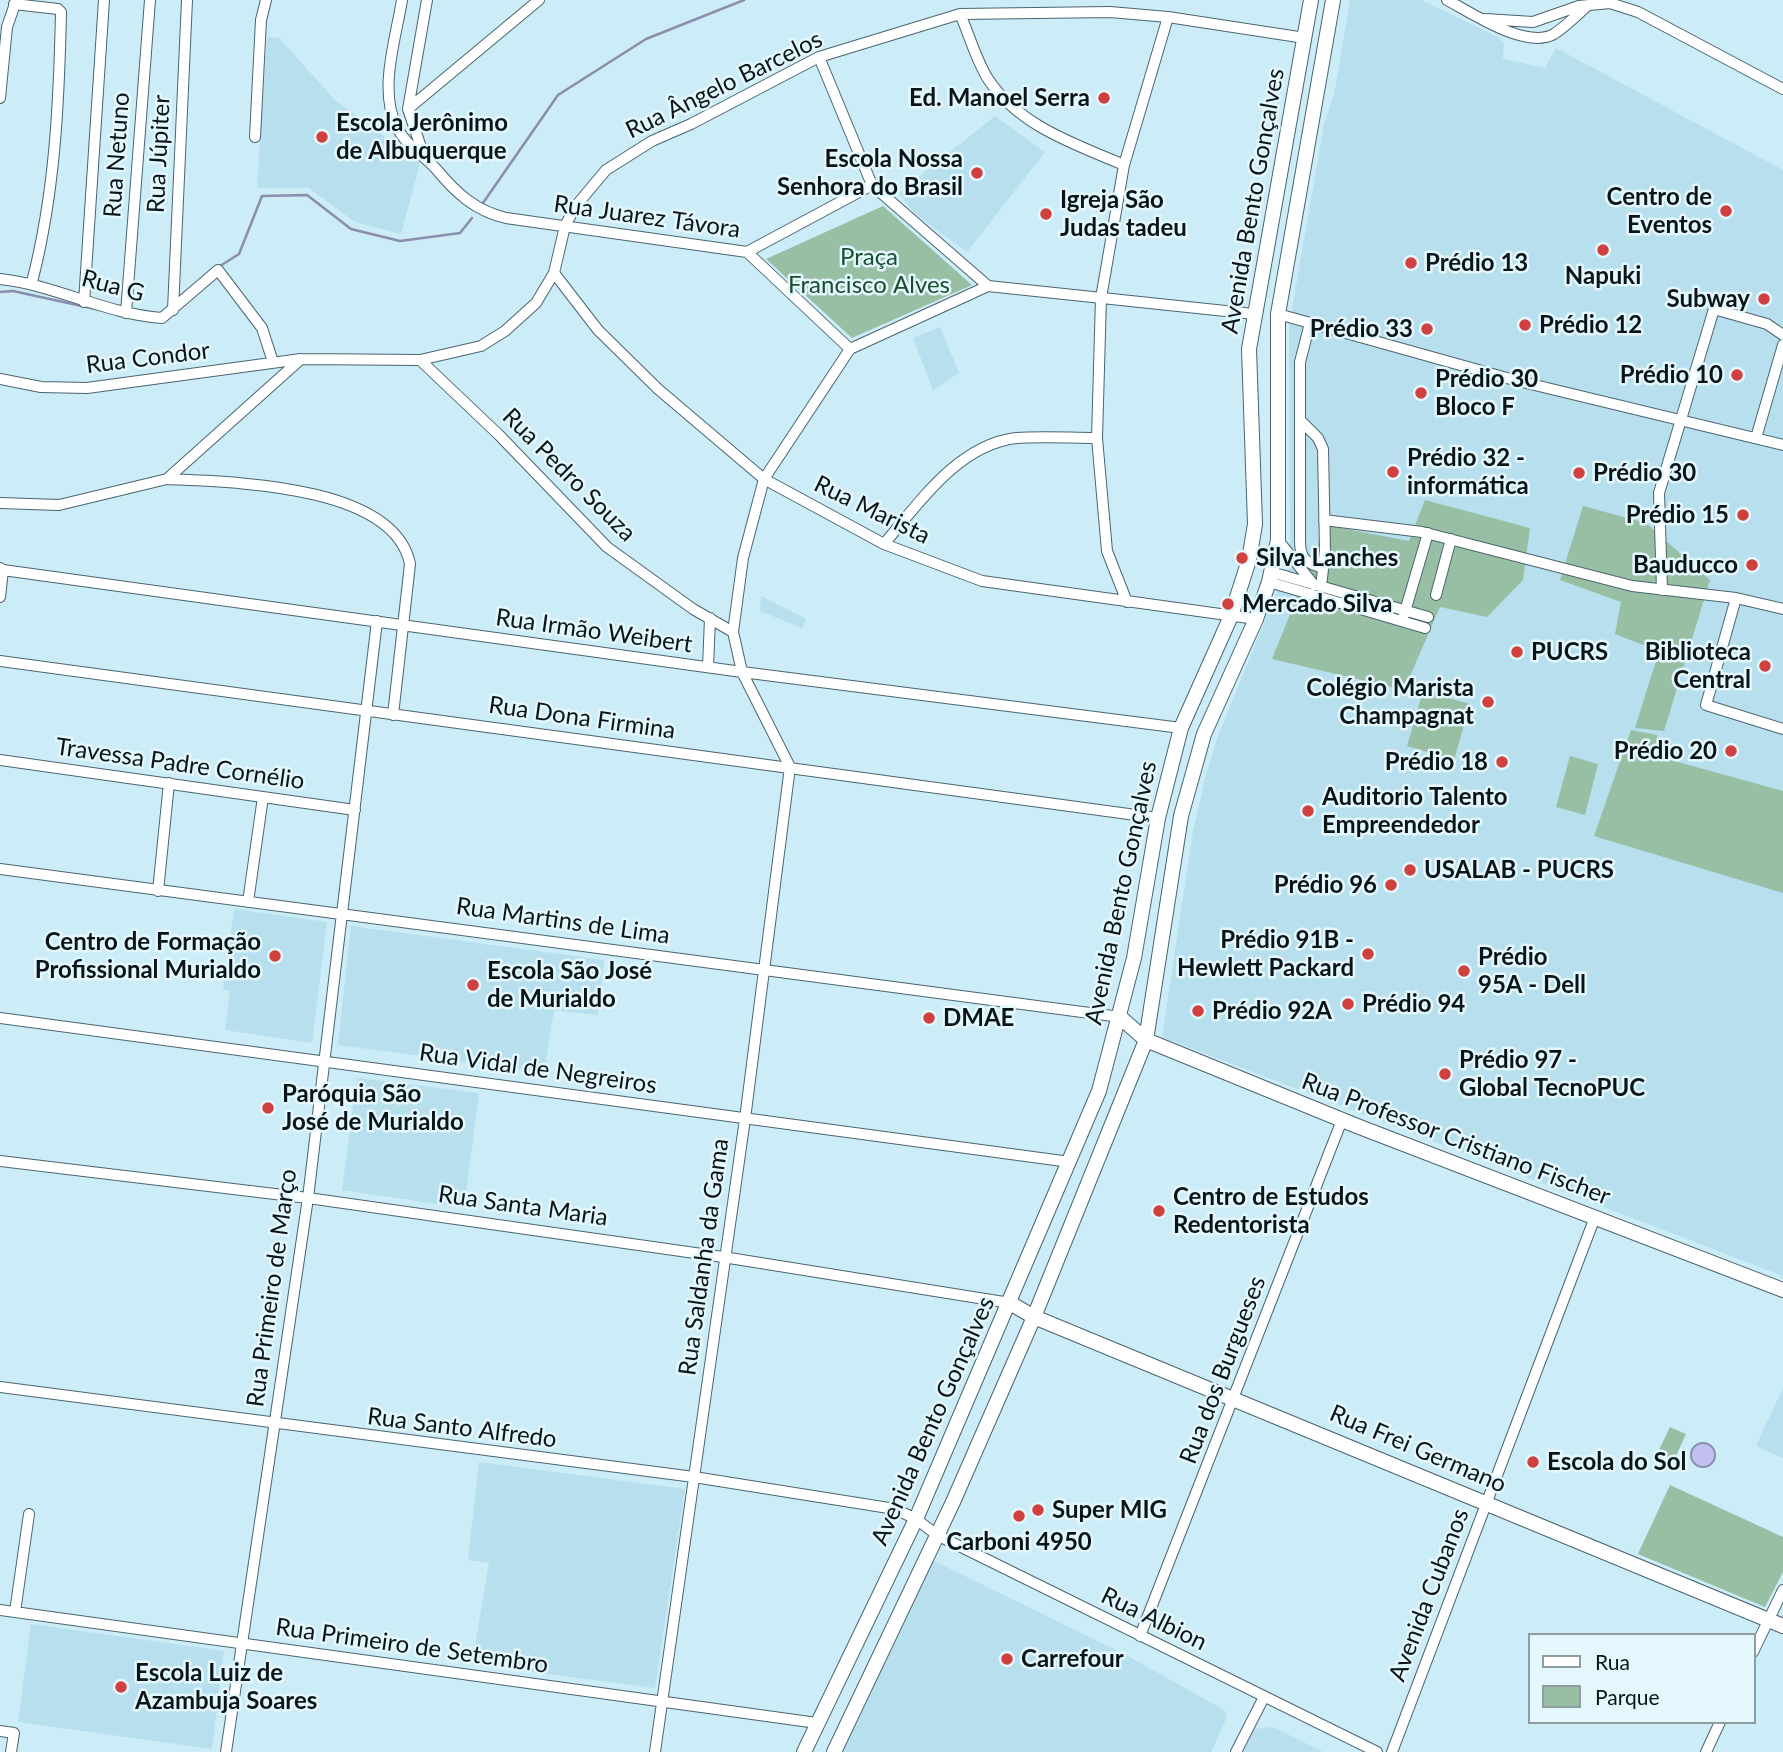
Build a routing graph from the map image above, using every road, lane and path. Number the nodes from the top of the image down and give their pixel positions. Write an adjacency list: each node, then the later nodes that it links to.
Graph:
1 (104, 0): 35 (street, Rua Netuno)
2 (150, 0): 37 (street, Rua Netuno)
3 (187, 0): 36 (street, Rua Júpiter)
4 (266, 0): 24 (street)
5 (402, 0): 19 (street, Rua Juarez Távora)
6 (427, 0): 20 (street)
7 (538, 0): 23 (street)
8 (1311, 0): 17 (main road, Avenida Bento Gonçalves)
9 (1333, 0): 39 (main road, Avenida Bento Gonçalves)
10 (1447, 0): 15 (street)
11 (15, 2): 16 (street); 32 (street)
12 (1590, 4): 15 (street); 15 (street); 21 (street)
13 (960, 14): 14 (street, Rua Ângelo Barcelos); 18 (street, Rua Ângelo Barcelos); 26 (street)
14 (1168, 17): 17 (street, Rua Ângelo Barcelos); 26 (street)
15 (1485, 19)
16 (4, 27): 22 (street)
17 (1305, 38): 38 (main road, Avenida Bento Gonçalves)
18 (819, 57): 27 (street); 28 (street, Rua Ângelo Barcelos)
19 (390, 76): 20 (street); 25 (street, Rua Juarez Távora)
20 (412, 82): 23 (street)
21 (1783, 89)
22 (0, 98)
23 (408, 109): 25 (street)
24 (255, 137)
25 (424, 156): 28 (street, Rua Juarez Távora)
26 (1124, 165): 34 (street)
27 (872, 185): 29 (street); 33 (street)
28 (565, 226): 29 (street, Rua Juarez Távora); 30 (street, Rua Ângelo Barcelos)
29 (747, 252): 43 (street, Rua Juarez Távora)
30 (554, 273): 45 (street, Rua Ângelo Barcelos); 54 (street, Rua Marista)
31 (0, 279): 32 (street, Rua G)
32 (32, 282): 35 (street, Rua G)
33 (988, 286): 34 (street); 43 (street)
34 (1101, 298): 38 (street); 50 (street)
35 (84, 302): 37 (street, Rua G)
36 (173, 310): 37 (street, Rua G); 46 (street, Rua G)
37 (125, 313)
38 (1254, 314): 71 (main road, Avenida Bento Gonçalves)
39 (1278, 314): 40 (street); 59 (main road, Avenida Bento Gonçalves)
40 (1310, 323): 48 (street); 49 (street)
41 (1783, 335): 49 (street)
42 (1783, 345): 51 (street)
43 (850, 349): 54 (street)
44 (301, 359): 45 (street, Rua Ângelo Barcelos); 46 (street, Rua Condor); 53 (street)
45 (420, 360): 73 (street, Rua Pedro Souza)
46 (273, 362): 47 (street, Rua Condor)
47 (0, 379)
48 (1301, 421): 56 (street); 61 (street)
49 (1681, 421): 51 (street); 65 (street)
50 (1097, 438): 60 (street); 69 (street)
51 (1756, 438): 52 (street)
52 (1783, 445)
53 (167, 479): 55 (street); 77 (street)
54 (764, 480): 60 (street, Rua Marista); 78 (street)
55 (0, 503)
56 (1324, 520): 57 (street); 61 (street)
57 (1428, 533): 58 (street); 72 (street)
58 (1451, 539): 65 (street); 66 (street)
59 (1278, 540): 63 (main road, Avenida Bento Gonçalves); 64 (street)
60 (884, 544): 69 (street, Rua Marista)
61 (1323, 568): 64 (street)
62 (2, 569): 67 (street); 75 (street, Rua Irmão Weibert)
63 (1270, 577): 64 (street); 74 (main road, Avenida Bento Gonçalves)
64 (1310, 586): 72 (street); 72 (street)
65 (1662, 590): 68 (street)
66 (1436, 595)
67 (0, 597)
68 (1736, 598): 70 (street); 85 (street)
69 (1127, 602): 71 (street, Rua Marista)
70 (1783, 610)
71 (1231, 616): 74 (street, Rua Marista); 84 (main road, Avenida Bento Gonçalves)
72 (1404, 616): 76 (street)
73 (710, 618): 78 (street, Rua Pedro Souza); 80 (street)
74 (1256, 619): 99 (main road, Avenida Bento Gonçalves)
75 (377, 621): 77 (street, Rua Irmão Weibert); 82 (street, Rua Primeiro de Março)
76 (1427, 622)
77 (402, 626): 80 (street, Rua Irmão Weibert); 83 (street)
78 (733, 632): 81 (street)
79 (0, 661): 82 (street, Rua Dona Firmina)
80 (708, 667): 81 (street, Rua Irmão Weibert)
81 (742, 672): 84 (street, Rua Irmão Weibert); 87 (street)
82 (367, 711): 83 (street, Rua Dona Firmina); 90 (street, Rua Primeiro de Março)
83 (393, 715): 87 (street, Rua Dona Firmina)
84 (1181, 728): 91 (main road, Avenida Bento Gonçalves)
85 (1783, 729)
86 (0, 760): 88 (street, Travessa Padre Cornélio)
87 (790, 767): 91 (street, Rua Dona Firmina); 96 (street, Rua Saldanha da Gama)
88 (169, 783): 89 (street, Travessa Padre Cornélio); 93 (street)
89 (263, 797): 90 (street, Travessa Padre Cornélio); 94 (street)
90 (355, 810): 95 (street, Rua Primeiro de Março)
91 (1158, 818): 97 (main road, Avenida Bento Gonçalves)
92 (0, 869): 93 (street, Rua Martins de Lima)
93 (158, 891): 94 (street, Rua Martins de Lima)
94 (248, 902): 95 (street, Rua Martins de Lima)
95 (342, 913): 96 (street, Rua Martins de Lima); 100 (street, Rua Primeiro de Março)
96 (763, 969): 97 (street, Rua Martins de Lima); 101 (street, Rua Saldanha da Gama)
97 (1120, 1017): 99 (main road, Rua Professor Cristiano Fischer); 104 (main road, Avenida Bento Gonçalves)
98 (0, 1018): 100 (street, Rua Vidal de Negreiros)
99 (1146, 1040): 102 (main road, Rua Professor Cristiano Fischer); 110 (main road, Avenida Bento Gonçalves)
100 (324, 1060): 101 (street, Rua Vidal de Negreiros); 105 (street, Rua Primeiro de Março)
101 (745, 1119): 104 (street, Rua Vidal de Negreiros); 107 (street, Rua Saldanha da Gama)
102 (1342, 1120): 106 (main road, Rua Professor Cristiano Fischer); 112 (street, Rua dos Burgueses)
103 (0, 1161): 105 (street, Rua Santa Maria)
104 (1070, 1162): 109 (main road, Avenida Bento Gonçalves)
105 (308, 1198): 107 (street, Rua Santa Maria); 113 (street, Rua Primeiro de Março)
106 (1595, 1217): 108 (main road, Rua Professor Cristiano Fischer); 115 (street, Avenida Cubanos)
107 (723, 1257): 109 (street, Rua Santa Maria); 114 (street, Rua Saldanha da Gama)
108 (1783, 1290)
109 (1010, 1303): 110 (main road, Rua Santa Maria); 117 (main road, Avenida Bento Gonçalves)
110 (1034, 1317): 112 (main road, Rua Frei Germano); 118 (main road, Avenida Bento Gonçalves)
111 (0, 1387): 113 (street, Rua Santo Alfredo)
112 (1235, 1398): 115 (main road, Rua Frei Germano); 124 (street, Rua dos Burgueses)
113 (273, 1424): 114 (street, Rua Santo Alfredo); 125 (street, Rua Primeiro de Março)
114 (694, 1477): 117 (street, Rua Santo Alfredo); 128 (street, Rua Saldanha da Gama)
115 (1486, 1503): 122 (main road, Rua Frei Germano); 139 (street, Avenida Cubanos)
116 (29, 1514): 121 (street)
117 (916, 1519): 118 (street, Rua Albion); 129 (main road, Avenida Bento Gonçalves)
118 (937, 1535): 124 (street, Rua Albion); 136 (main road, Avenida Bento Gonçalves)
119 (1783, 1590): 122 (street)
120 (0, 1610): 121 (street, Rua Primeiro de Setembro)
121 (15, 1612): 125 (street, Rua Primeiro de Setembro)
122 (1769, 1620): 123 (main road, Rua Frei Germano); 126 (street)
123 (1783, 1626)
124 (1140, 1636): 127 (street, Rua Albion)
125 (240, 1644): 128 (street, Rua Primeiro de Setembro); 133 (street, Rua Primeiro de Março)
126 (1755, 1648)
127 (1264, 1697): 137 (street); 138 (street, Rua Albion)
128 (662, 1700): 129 (street, Rua Primeiro de Setembro); 134 (street, Rua Saldanha da Gama)
129 (817, 1723): 135 (main road, Avenida Bento Gonçalves)
130 (1719, 1724): 140 (street)
131 (0, 1731): 132 (street)
132 (11, 1752)
133 (226, 1752)
134 (655, 1752)
135 (804, 1752)
136 (834, 1752)
137 (1236, 1752)
138 (1377, 1752)
139 (1392, 1752)
140 (1706, 1752)

